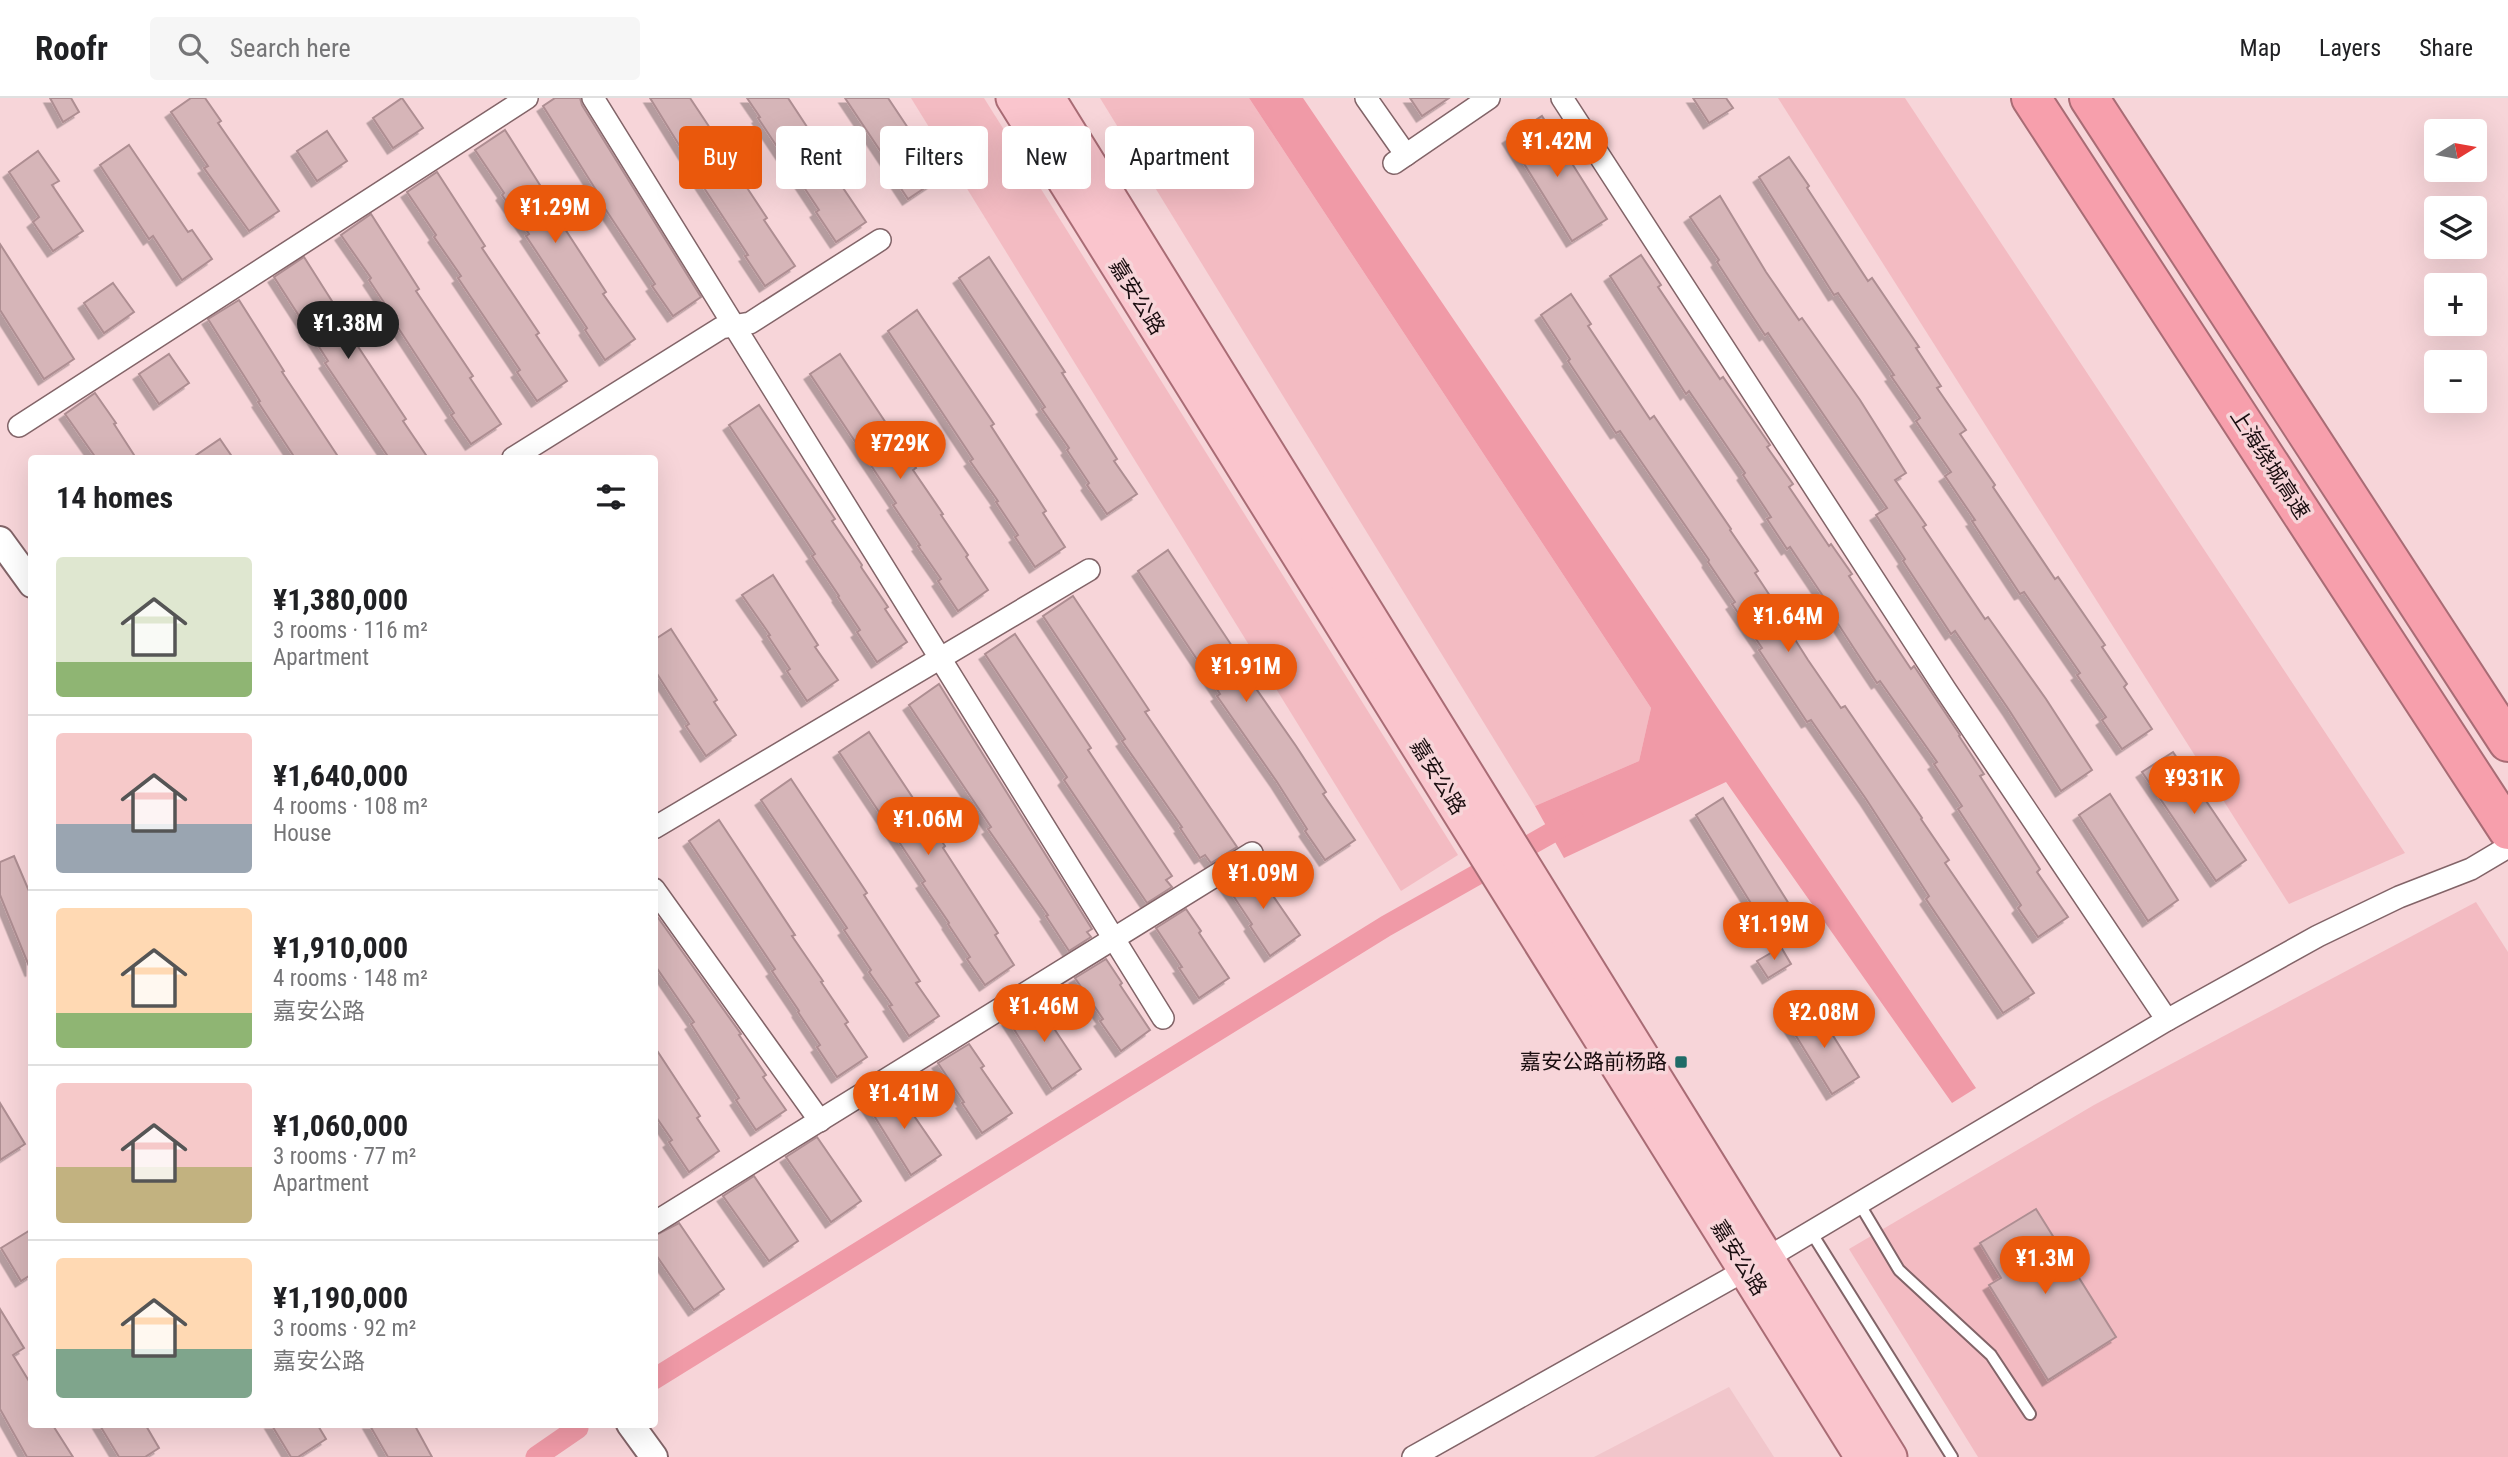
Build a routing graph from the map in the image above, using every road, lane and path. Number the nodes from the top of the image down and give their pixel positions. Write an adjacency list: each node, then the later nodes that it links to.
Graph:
1 (527, 98): 12 (street)
2 (593, 98): 11 (street)
3 (1013, 98): 20 (main road, 嘉安公路)
4 (1048, 98): 20 (main road, 嘉安公路)
5 (1366, 98): 6 (street)
6 (1489, 98)
7 (1562, 98): 26 (street)
8 (2031, 98): 21 (highway, 上海绕城高速)
9 (2089, 98): 18 (highway)
10 (880, 240): 11 (street)
11 (737, 327): 13 (street); 17 (street)
12 (19, 426)
13 (518, 455)
14 (0, 540): 16 (street)
15 (1089, 570): 17 (street)
16 (28, 578)
17 (941, 657): 19 (street); 24 (street)
18 (2508, 741)
19 (658, 826)
20 (1484, 826): 31 (main road, 嘉安公路)
21 (2507, 834): 26 (street)
22 (1252, 853): 24 (street)
23 (658, 895): 27 (street)
24 (1114, 939): 25 (street); 27 (street)
25 (1163, 1018)
26 (2167, 1020): 28 (street)
27 (820, 1121): 29 (street)
28 (1859, 1203): 30 (street); 32 (lane)
29 (658, 1221)
30 (1811, 1232): 31 (street); 38 (lane)
31 (1757, 1263): 35 (street); 36 (main road, 嘉安公路); 37 (main road, 嘉安公路)
32 (2030, 1414)
33 (633, 1428): 34 (street)
34 (654, 1457)
35 (1413, 1457)
36 (1863, 1457)
37 (1890, 1457)
38 (1952, 1457)

